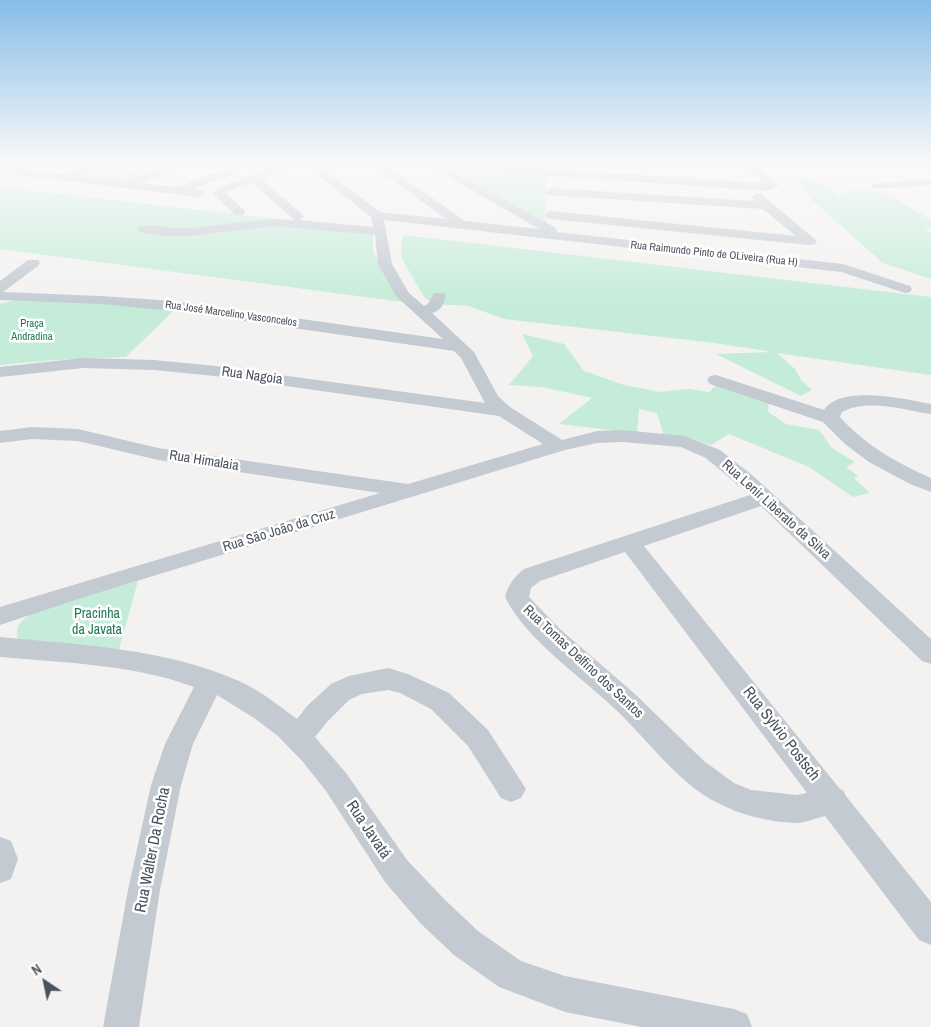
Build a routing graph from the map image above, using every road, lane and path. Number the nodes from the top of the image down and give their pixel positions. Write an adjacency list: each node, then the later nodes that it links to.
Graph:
1 (293, 213): 8 (street)
2 (374, 213): 6 (street)
3 (446, 213): 9 (street)
4 (515, 213): 12 (street)
5 (775, 213): 13 (street)
6 (377, 215): 9 (street, Rua Raimundo Pinto de OLiveira (Rua H)); 11 (street)
7 (551, 215): 12 (street); 13 (street)
8 (298, 217)
9 (466, 227): 12 (street, Rua Raimundo Pinto de OLiveira (Rua H))
10 (143, 229): 11 (street)
11 (381, 232): 20 (street)
12 (550, 233): 15 (street, Rua Raimundo Pinto de OLiveira (Rua H))
13 (809, 241): 15 (street)
14 (33, 263): 16 (street)
15 (843, 268): 17 (street)
16 (0, 288)
17 (905, 289)
18 (0, 296): 21 (street, Rua José Marcelino Vasconcelos)
19 (439, 296): 20 (street)
20 (420, 312): 21 (street)
21 (460, 347): 25 (street)
22 (0, 372): 25 (street, Rua Nagoia)
23 (716, 380): 26 (street)
24 (931, 409): 26 (street)
25 (504, 411): 28 (street)
26 (830, 418): 29 (street)
27 (0, 437): 30 (street, Rua Himalaia)
28 (559, 446): 30 (street, Rua São João da Cruz); 31 (street, Rua Lenir Liberato da Silva)
29 (931, 486)
30 (408, 490): 33 (street, Rua São João da Cruz)
31 (764, 498): 32 (street, Rua Tomas Delfino dos Santos); 35 (street, Rua Lenir Liberato da Silva)
32 (629, 542): 39 (street, Rua Sylvio Postsch); 39 (street, Rua Tomas Delfino dos Santos)
33 (8, 613): 34 (street)
34 (4, 647): 36 (street, Rua Javatá)
35 (931, 654)
36 (210, 681): 37 (street, Rua Javatá); 43 (street, Rua Walter Da Rocha)
37 (298, 738): 38 (street); 44 (street, Rua Javatá)
38 (511, 789)
39 (833, 800): 42 (street, Rua Sylvio Postsch)
40 (0, 852): 41 (street)
41 (0, 868)
42 (931, 928)
43 (121, 1027)
44 (734, 1027)

